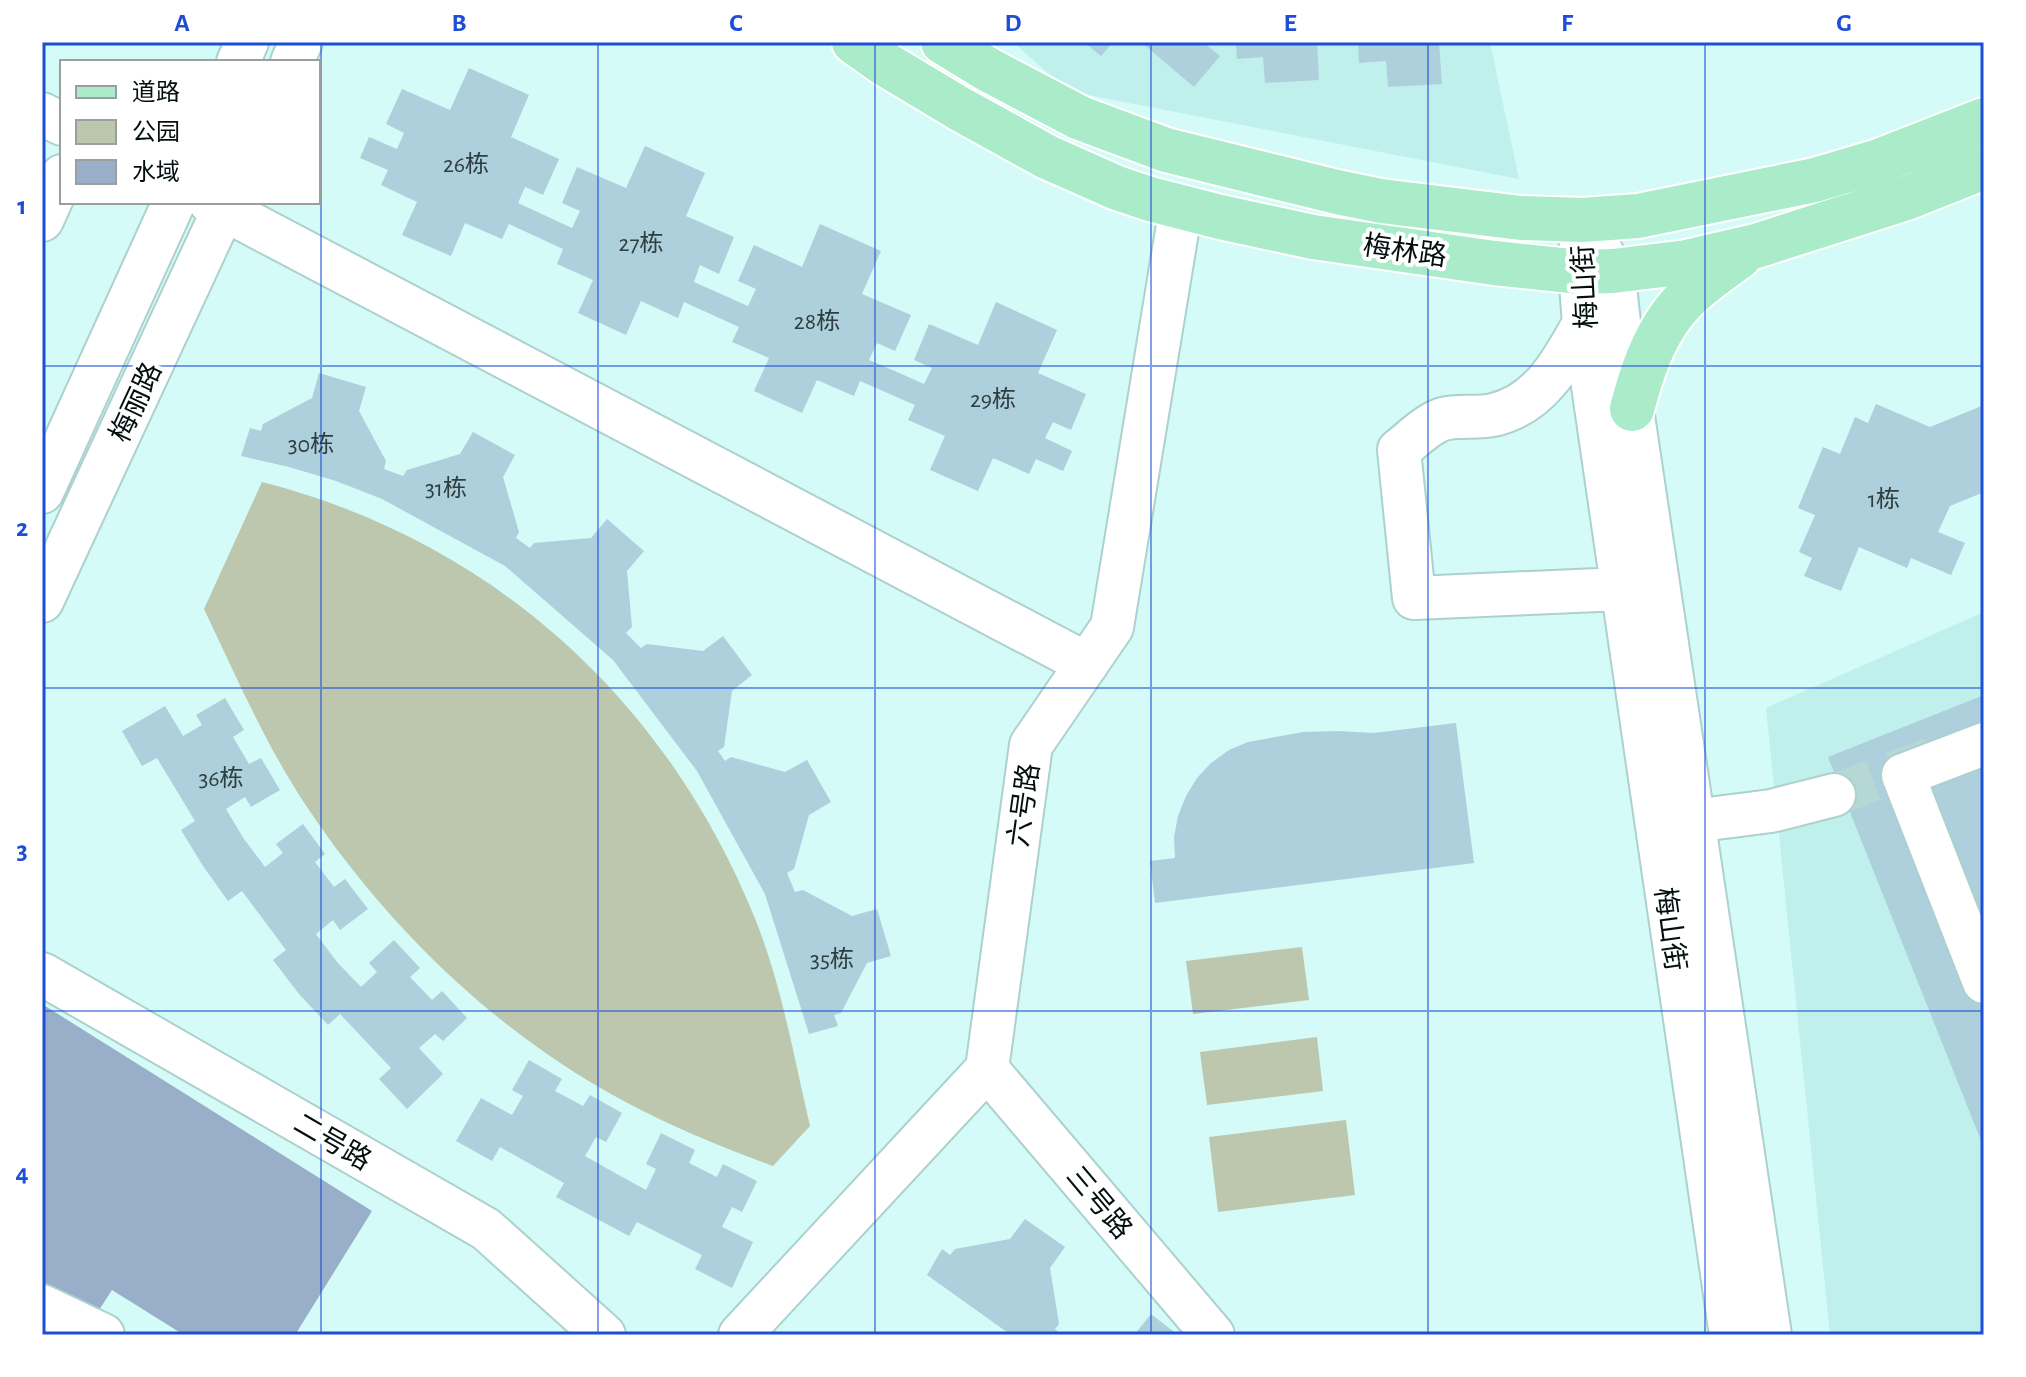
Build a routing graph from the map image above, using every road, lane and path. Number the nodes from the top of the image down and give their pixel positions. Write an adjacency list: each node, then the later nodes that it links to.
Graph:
1 (854, 42): 10 (main road, 梅林路)
2 (943, 42): 12 (main road, 梅林路)
3 (42, 114): 5 (street)
4 (1984, 120): 12 (main road, 梅林路)
5 (60, 123)
6 (1984, 167): 13 (main road, 梅林路)
7 (60, 180): 11 (street)
8 (173, 204): 17 (street, 梅丽路)
9 (220, 204): 19 (street, 梅丽路); 20 (street)
10 (1181, 207): 14 (main road, 梅林路); 20 (street, 六号路)
11 (42, 220)
12 (1582, 220): 14 (street, 梅山街)
13 (1756, 246): 14 (main road, 梅林路); 16 (main road)
14 (1597, 271): 15 (street, 梅山街); 16 (street, 梅山街)
15 (1584, 324): 18 (street, 梅山街); 18 (street)
16 (1632, 409): 23 (street, 梅山街)
17 (42, 492)
18 (1621, 589): 32 (street, 梅山街)
19 (42, 601)
20 (1087, 664): 26 (street, 六号路)
21 (1984, 744): 25 (street)
22 (1834, 795): 23 (street)
23 (1693, 821): 33 (street, 梅山街)
24 (42, 974): 29 (street, 二号路)
25 (1984, 982)
26 (987, 1069): 30 (street); 31 (street, 三号路)
27 (42, 1306): 28 (street)
28 (103, 1335)
29 (604, 1335)
30 (740, 1335)
31 (1213, 1335)
32 (1731, 1335)
33 (1770, 1335)

